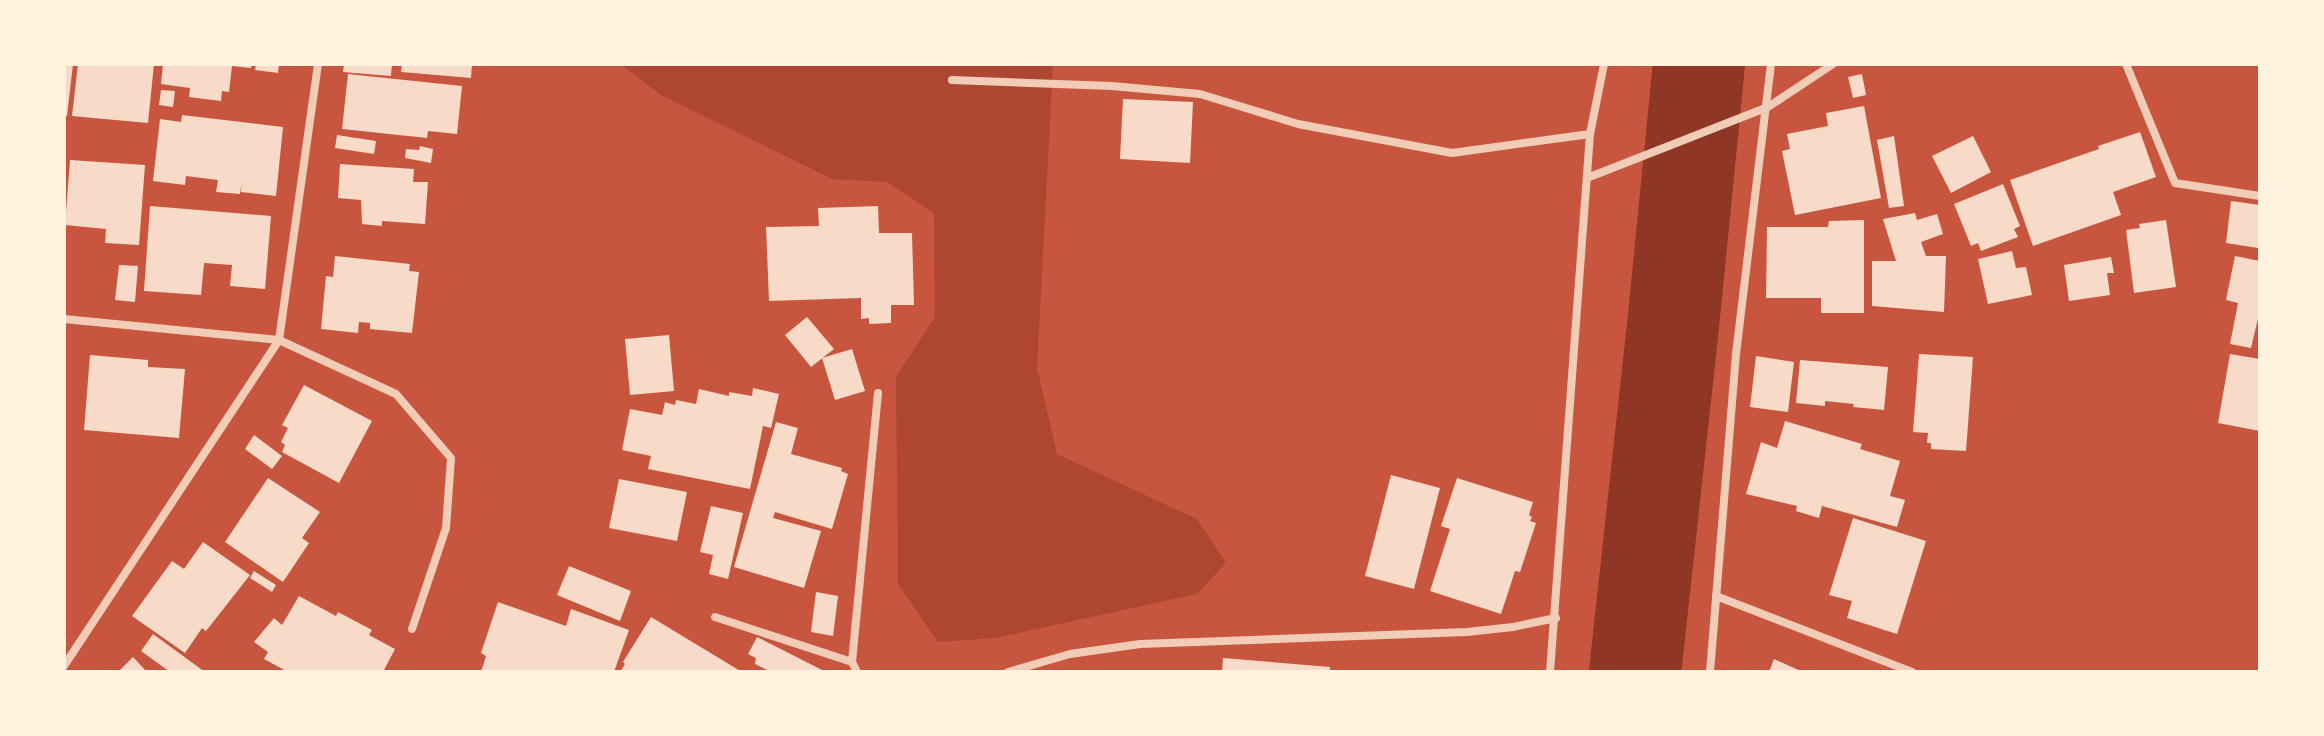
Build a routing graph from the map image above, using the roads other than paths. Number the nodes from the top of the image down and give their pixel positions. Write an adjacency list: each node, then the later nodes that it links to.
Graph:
1 (318, 64): 12 (street)
2 (1604, 64): 8 (street)
3 (1771, 64): 7 (street)
4 (1833, 64): 7 (street)
5 (2126, 64): 10 (street)
6 (952, 80): 8 (street)
7 (1768, 107): 9 (street); 14 (street)
8 (1590, 134): 9 (street)
9 (1587, 178): 16 (street)
10 (2260, 196)
11 (64, 319): 12 (street)
12 (279, 340): 17 (street); 19 (street)
13 (878, 393): 18 (street)
14 (1716, 596): 23 (street); 24 (street)
15 (715, 617): 18 (street)
16 (1556, 618): 21 (street); 22 (street)
17 (412, 629)
18 (852, 662): 20 (street)
19 (64, 666)
20 (857, 672)
21 (1008, 672)
22 (1550, 672)
23 (1710, 672)
24 (1912, 672)

